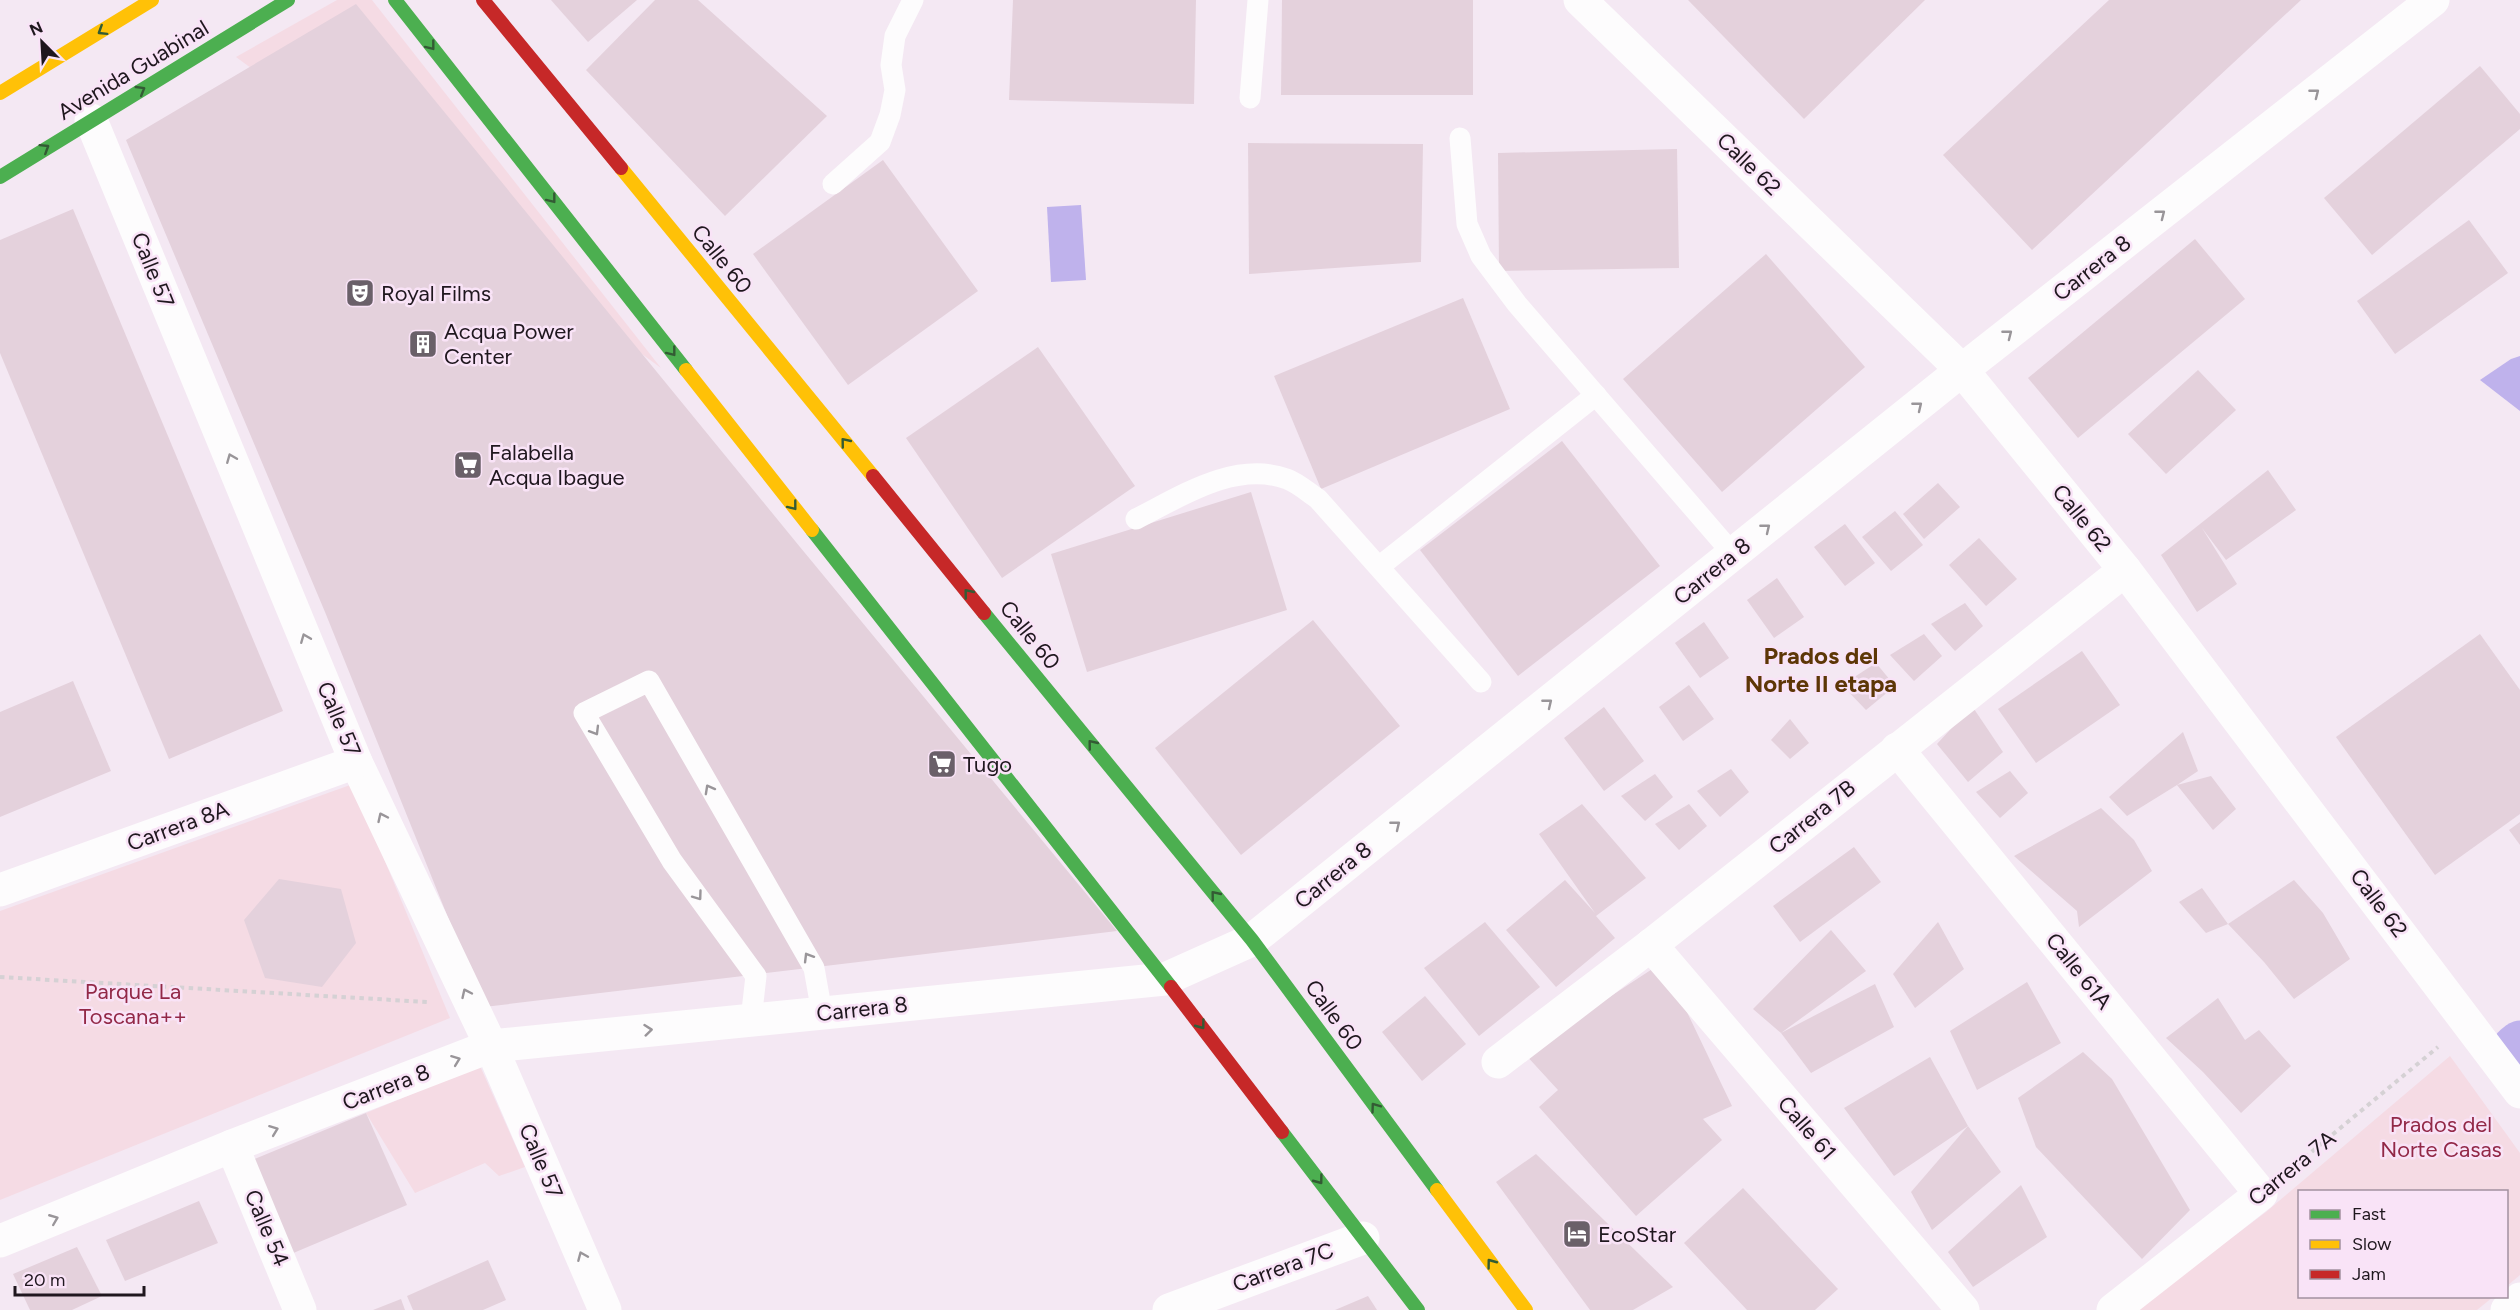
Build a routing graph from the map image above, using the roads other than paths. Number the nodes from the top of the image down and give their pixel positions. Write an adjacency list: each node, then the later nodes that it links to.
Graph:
1 (152, 0): 9 (main road, one-way to 9)
2 (288, 0): 11 (main road, Avenida Guabinal, one-way to 2)
3 (395, 0): 27 (main road, one-way to 27)
4 (483, 0): 25 (main road, Calle 60, one-way to 4)
5 (913, 0): 14 (lane)
6 (1258, 0): 10 (lane)
7 (1580, 0): 15 (street, Calle 62)
8 (2433, 0): 15 (street, Carrera 8, one-way to 8)
9 (0, 93)
10 (1250, 98)
11 (91, 120): 13 (main road, Avenida Guabinal, one-way to 11); 23 (street, Calle 57, one-way to 11)
12 (1460, 138): 16 (lane)
13 (0, 177)
14 (833, 184)
15 (1962, 370): 18 (street, Carrera 8, one-way to 15); 20 (street, Calle 62)
16 (1596, 394): 18 (lane); 19 (lane)
17 (1136, 519): 19 (lane)
18 (1733, 554): 25 (street, Carrera 8, one-way to 18)
19 (1380, 566): 21 (lane)
20 (2125, 570): 22 (street, Carrera 7B); 32 (street, Calle 62)
21 (1481, 682)
22 (1897, 749): 26 (street, Carrera 7B); 34 (street, Calle 61A)
23 (356, 762): 24 (street, Carrera 8A); 30 (street, Calle 57, one-way to 23)
24 (0, 890)
25 (1252, 940): 27 (street, Carrera 8); 42 (main road, Calle 60, one-way to 25)
26 (1651, 945): 31 (street, Carrera 7B); 43 (street, Calle 61)
27 (1165, 979): 28 (street, Carrera 8); 35 (main road, one-way to 35)
28 (822, 1013): 29 (street, Carrera 8); 29 (lane, one-way to 29)
29 (751, 1020): 30 (street, Carrera 8, one-way to 29)
30 (491, 1046): 33 (street, Carrera 8, one-way to 30); 39 (street, Calle 57, one-way to 30)
31 (1498, 1062)
32 (2520, 1092)
33 (232, 1146): 36 (street, Carrera 8, one-way to 33); 38 (street, Calle 54)
34 (2261, 1194): 44 (street, Carrera 7A)
35 (1363, 1238): 40 (street, Carrera 7C); 41 (main road)
36 (0, 1241)
37 (2520, 1299): 45 (street)
38 (300, 1310)
39 (605, 1310)
40 (1169, 1310)
41 (1418, 1310)
42 (1526, 1310)
43 (1963, 1310)
44 (2113, 1310)
45 (2507, 1310)

